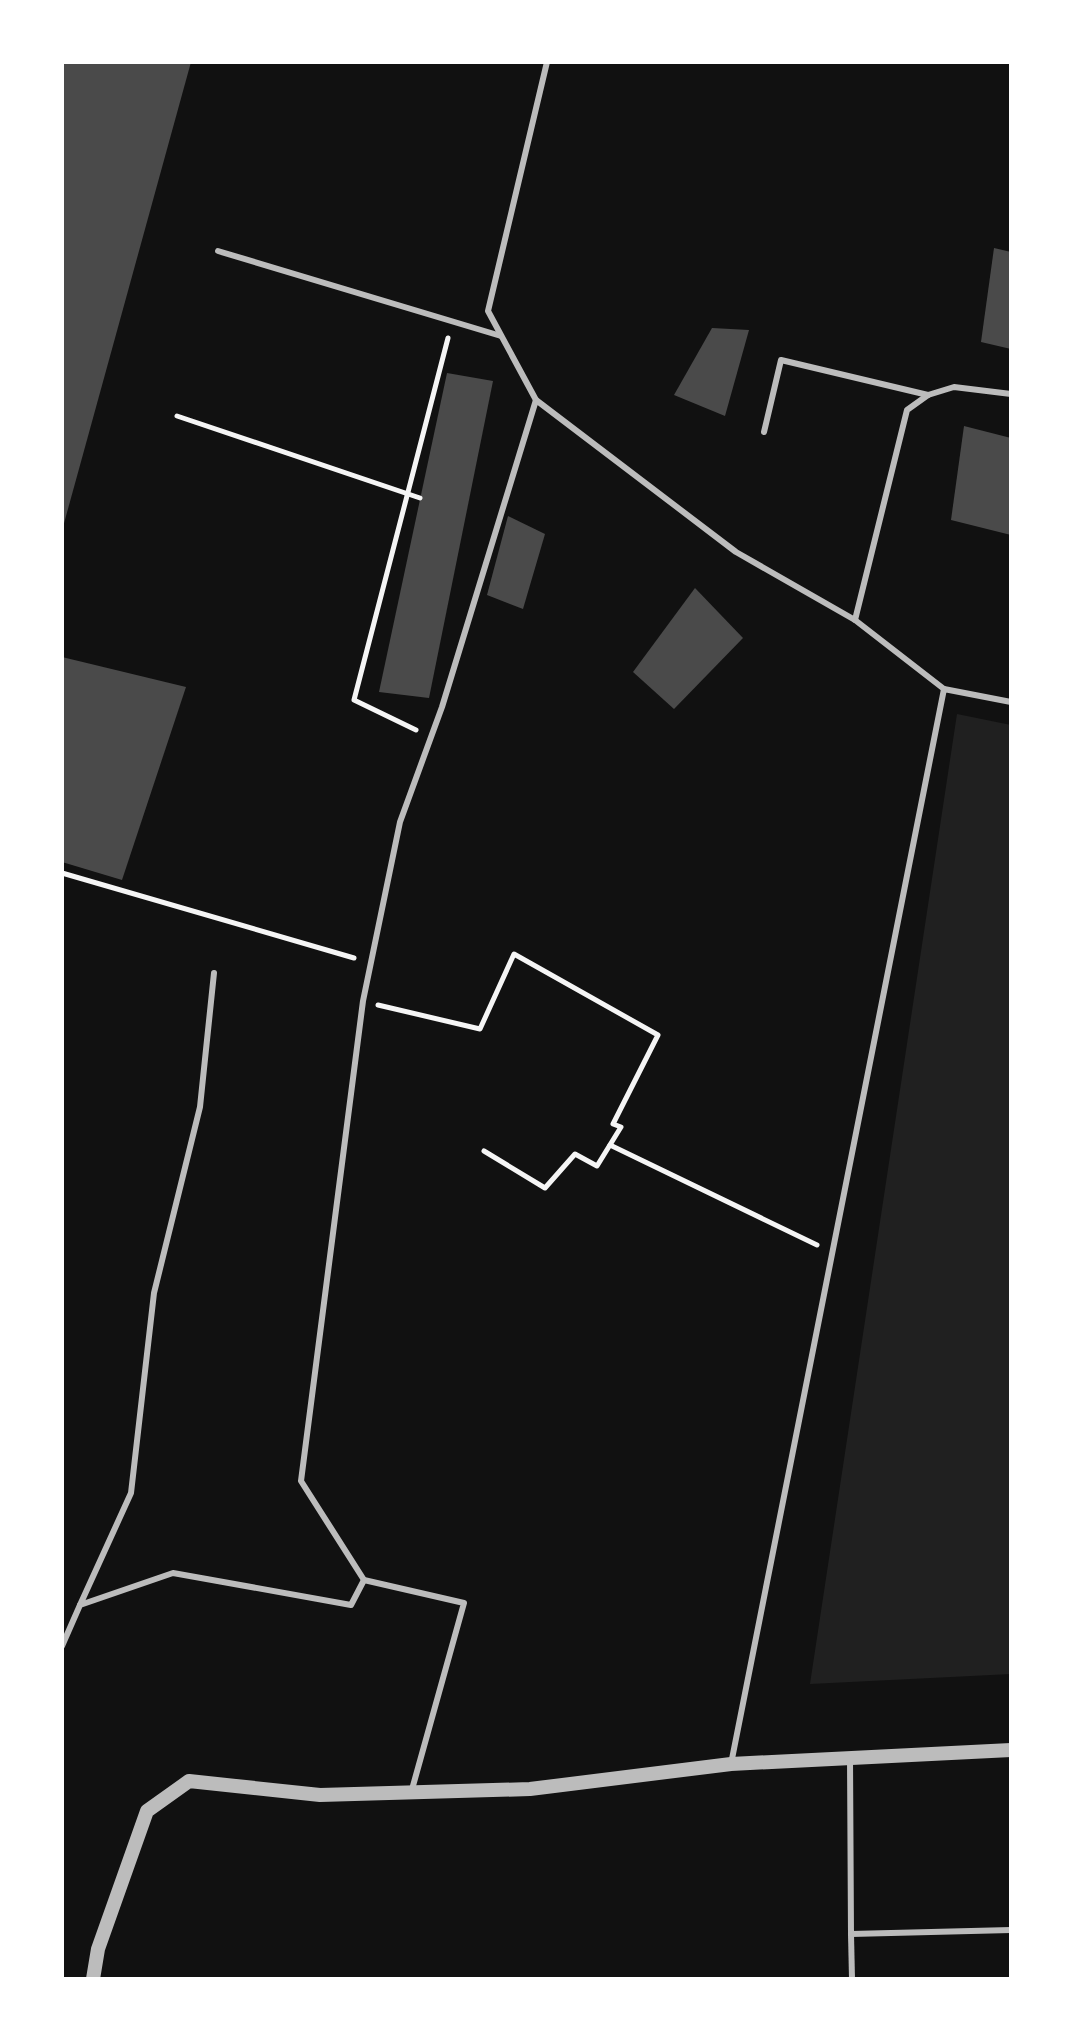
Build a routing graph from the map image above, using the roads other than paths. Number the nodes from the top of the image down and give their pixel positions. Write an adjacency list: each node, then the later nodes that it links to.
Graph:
1 (547, 62): 3 (lane)
2 (218, 251): 3 (lane)
3 (501, 336): 6 (lane)
4 (1011, 394): 5 (lane)
5 (928, 395): 7 (lane); 8 (lane)
6 (536, 400): 8 (lane); 12 (lane)
7 (764, 432)
8 (855, 620): 9 (lane)
9 (944, 689): 10 (lane); 17 (lane)
10 (1011, 702)
11 (214, 973): 13 (lane)
12 (364, 1580): 13 (lane); 18 (lane)
13 (80, 1605): 14 (lane)
14 (62, 1646)
15 (1011, 1750): 16 (street)
16 (850, 1758): 17 (street); 20 (lane)
17 (731, 1764): 18 (street)
18 (411, 1793): 21 (street)
19 (1011, 1930): 20 (lane)
20 (851, 1934): 22 (lane)
21 (93, 1979)
22 (852, 1979)

